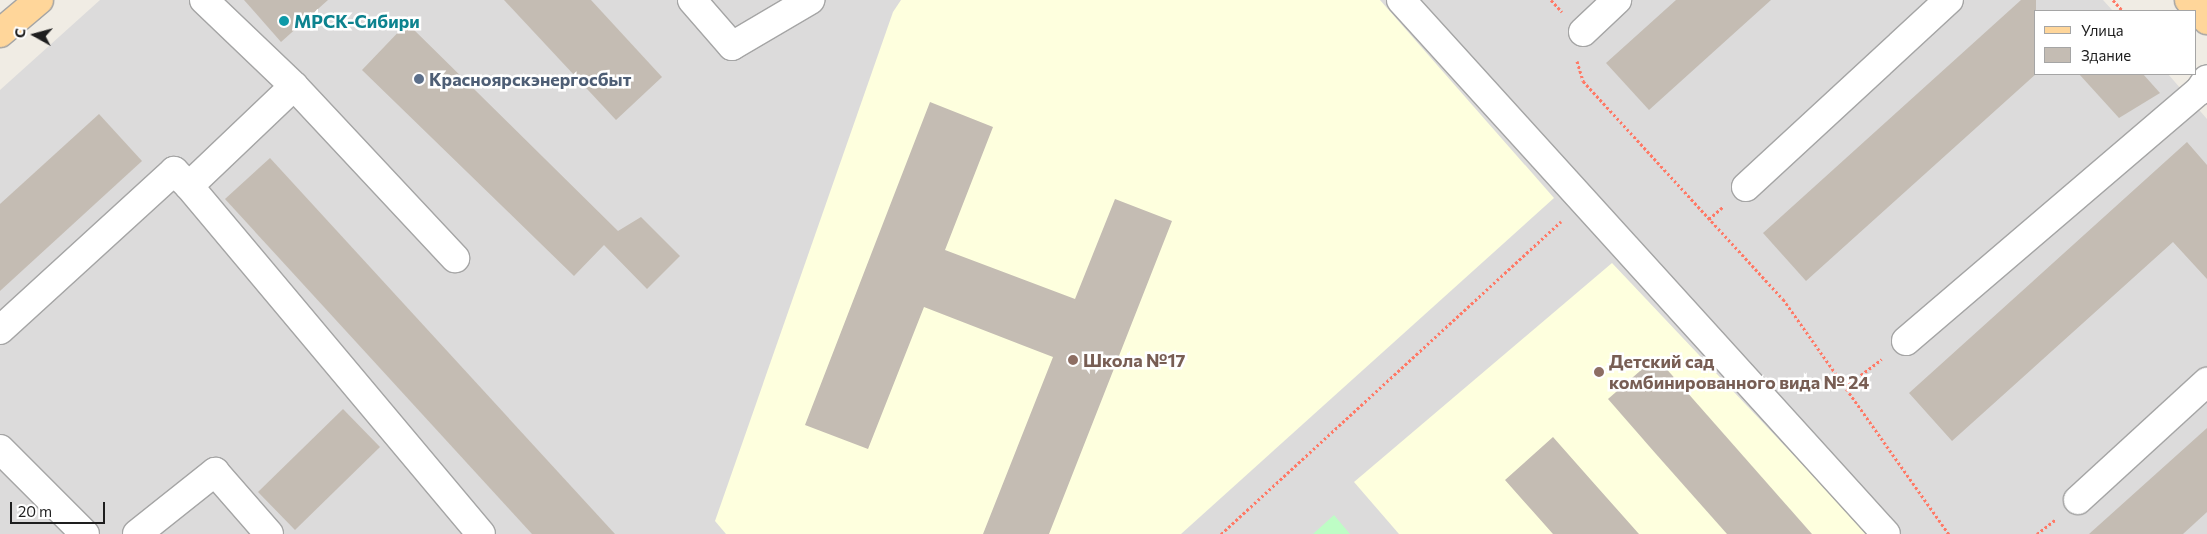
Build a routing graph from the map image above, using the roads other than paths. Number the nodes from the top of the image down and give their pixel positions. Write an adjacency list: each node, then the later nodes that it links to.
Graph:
1 (39, 0): 10 (main road)
2 (204, 0): 13 (street)
3 (692, 0): 4 (street)
4 (810, 0)
5 (1401, 0): 26 (street)
6 (1617, 0): 11 (street)
7 (1949, 0): 15 (street)
8 (2189, 0): 9 (main road)
9 (2207, 20)
10 (0, 32)
11 (1583, 32)
12 (2207, 79): 18 (street)
13 (294, 86): 14 (street); 16 (street)
14 (189, 186): 17 (street); 25 (street)
15 (1746, 187)
16 (455, 258)
17 (0, 330)
18 (1906, 341)
19 (2207, 382): 21 (street)
20 (0, 449): 22 (street)
21 (2078, 500)
22 (85, 534)
23 (137, 534): 24 (street)
24 (269, 534)
25 (481, 534)
26 (1886, 534)

